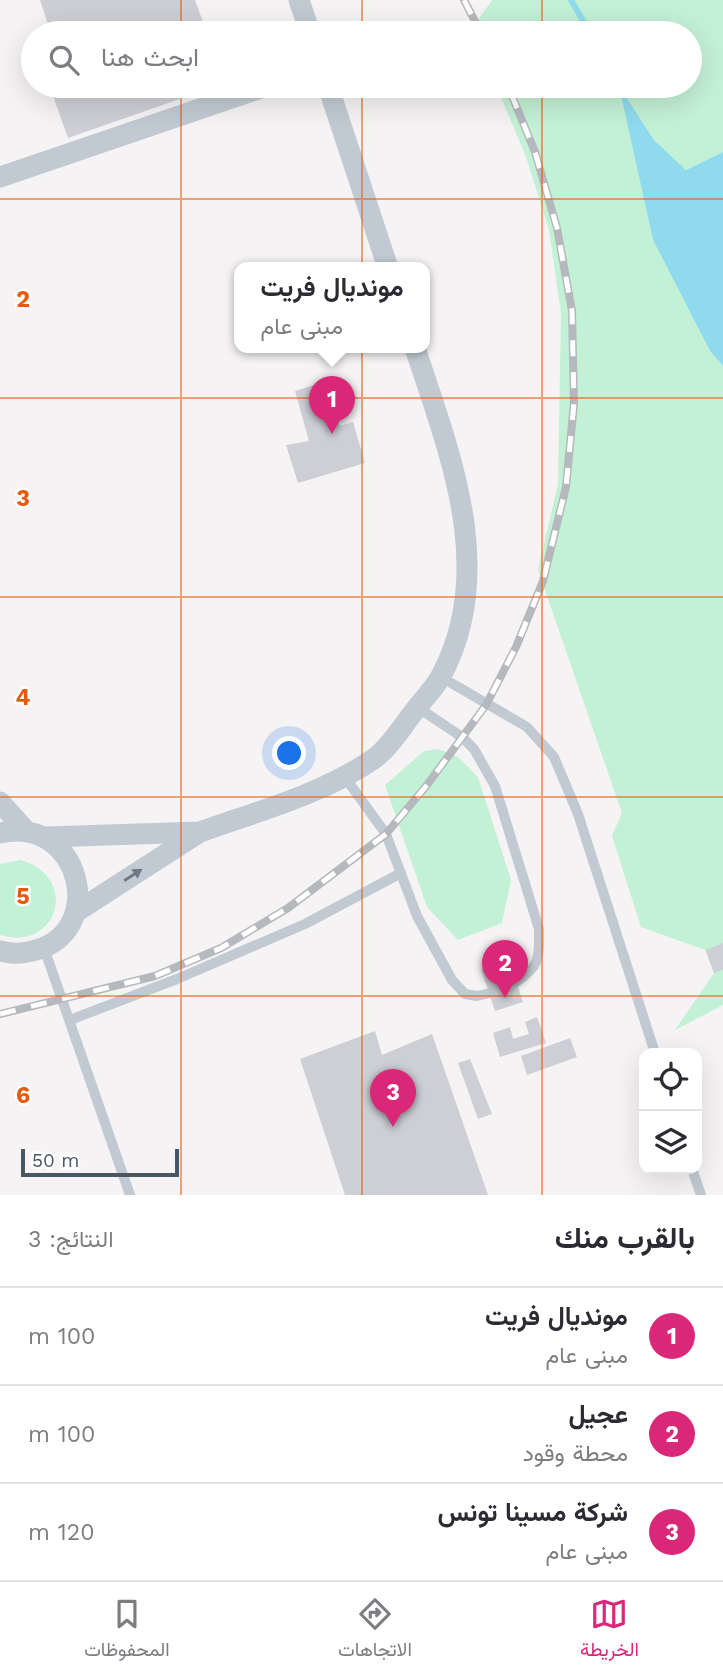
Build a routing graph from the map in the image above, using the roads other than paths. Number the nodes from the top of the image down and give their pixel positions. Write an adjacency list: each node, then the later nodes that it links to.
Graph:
1 (299, 0): 2 (street)
2 (306, 21)
3 (232, 98): 5 (street)
4 (332, 98): 6 (street)
5 (0, 177)
6 (386, 262)
7 (417, 353): 8 (street)
8 (441, 677): 9 (street); 22 (lane)
9 (418, 706): 10 (street); 19 (lane)
10 (344, 776): 13 (street); 15 (lane)
11 (0, 802): 14 (street)
12 (0, 832): 14 (street)
13 (200, 832): 14 (street); 16 (street, one-way to 13)
14 (36, 834): 16 (street)
15 (401, 873): 20 (lane); 21 (lane)
16 (75, 912): 17 (street)
17 (44, 948): 18 (street); 21 (lane)
18 (0, 951)
19 (516, 982)
20 (490, 993)
21 (70, 1020): 24 (lane)
22 (653, 1048)
23 (694, 1174): 25 (lane)
24 (130, 1195)
25 (701, 1195)

